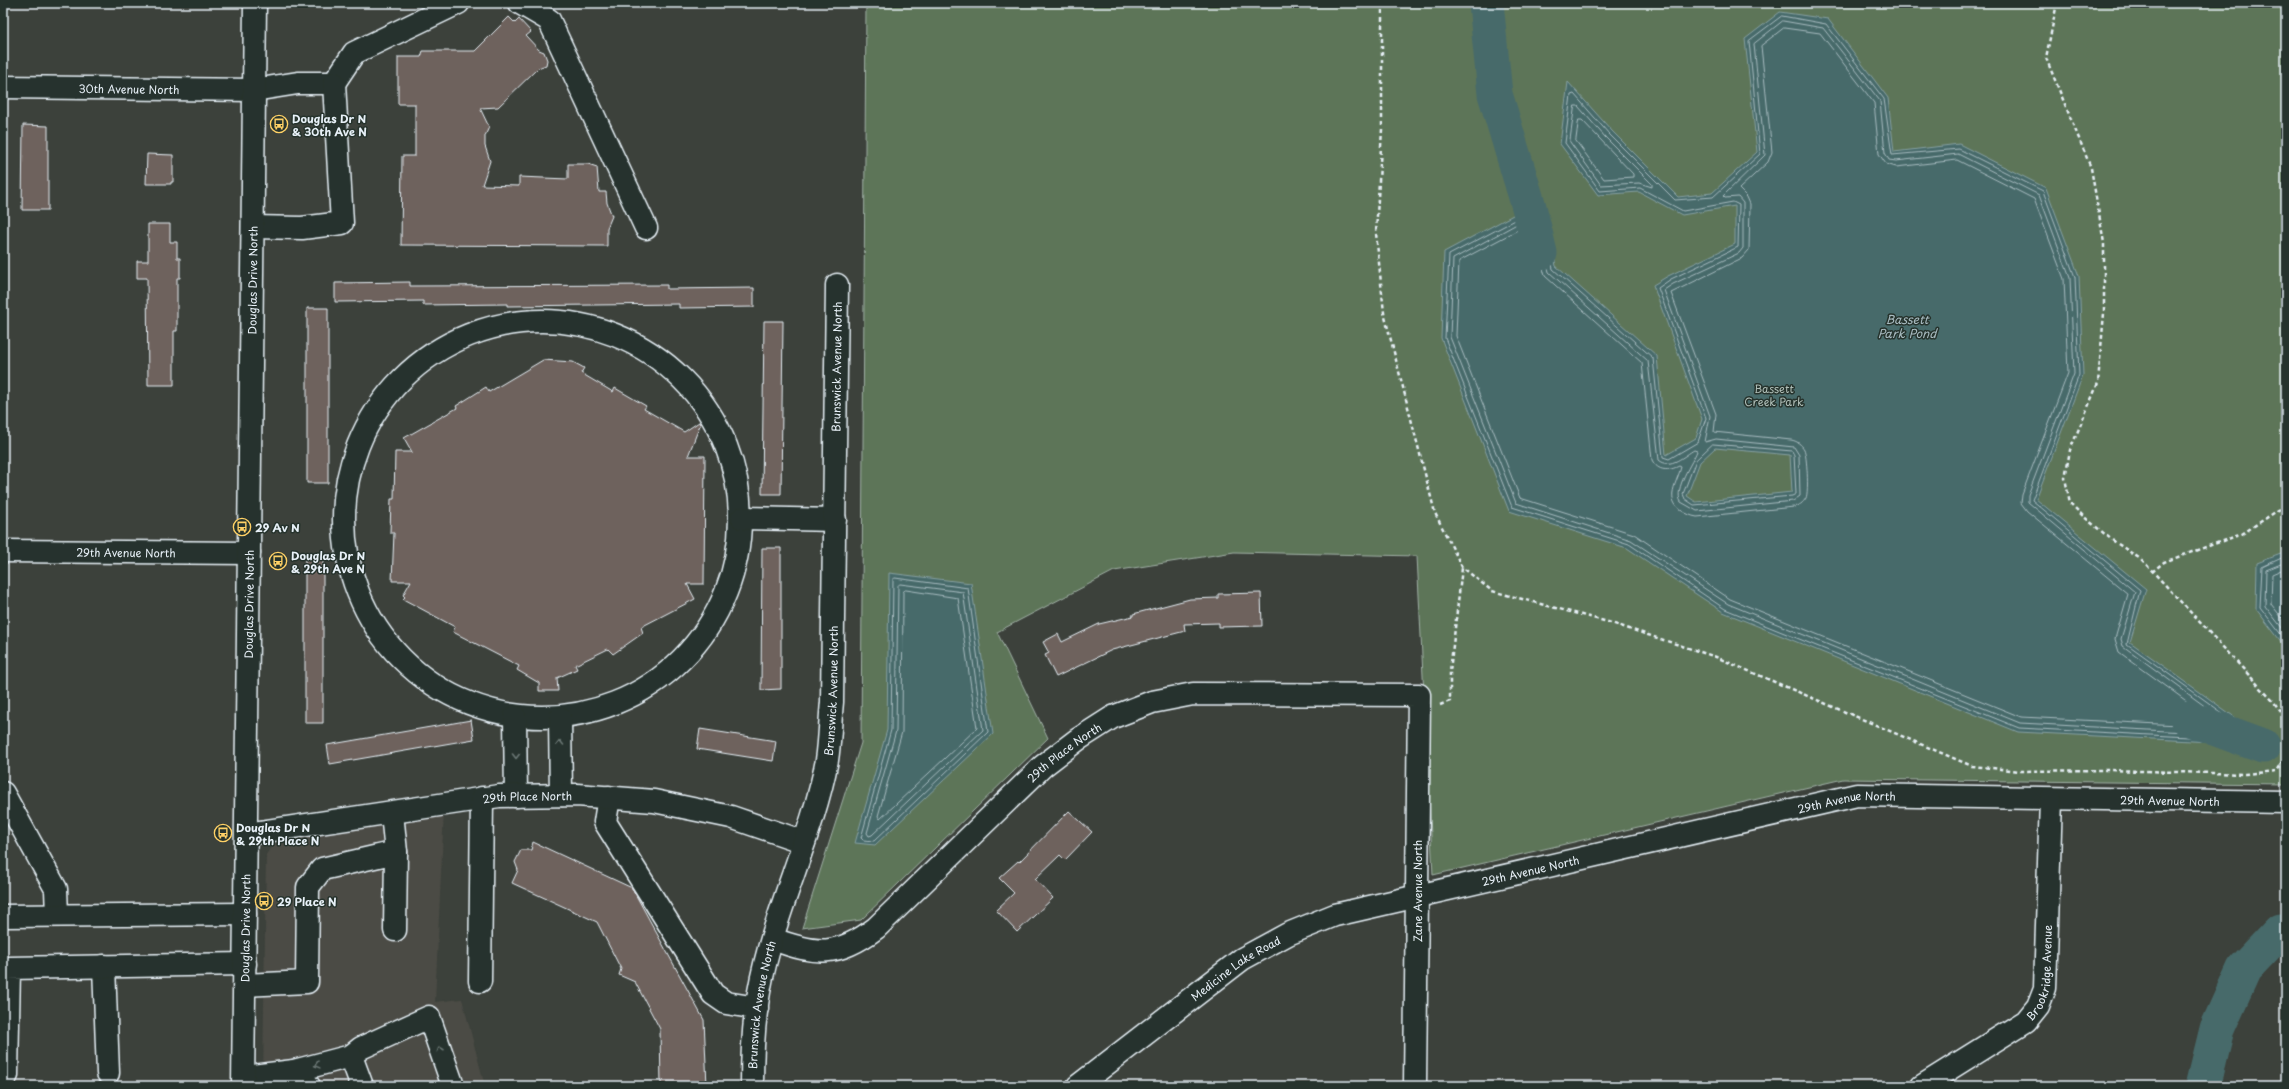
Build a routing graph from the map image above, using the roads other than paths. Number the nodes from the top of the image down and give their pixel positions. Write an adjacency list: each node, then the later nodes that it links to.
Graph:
1 (255, 3): 6 (street, Douglas Drive North)
2 (458, 3): 4 (street)
3 (520, 3): 8 (street)
4 (334, 83): 6 (street, 30th Avenue North); 7 (street)
5 (3, 87): 6 (street, 30th Avenue North)
6 (254, 90): 7 (street, Douglas Drive North)
7 (253, 227): 13 (street, Douglas Drive North)
8 (646, 228)
9 (837, 285): 11 (street, Brunswick Avenue North)
10 (742, 518): 11 (street); 15 (street); 16 (street)
11 (835, 520): 26 (street, Brunswick Avenue North)
12 (3, 551): 13 (street, 29th Avenue North)
13 (249, 552): 25 (street, Douglas Drive North)
14 (1418, 705): 28 (street, Zane Avenue North); 33 (street, 29th Place North)
15 (515, 717): 16 (street); 19 (street, one-way to 19)
16 (560, 718): 18 (street, one-way to 16)
17 (3, 793): 30 (street)
18 (560, 795): 19 (street, 29th Place North); 20 (street, 29th Place North)
19 (516, 796): 21 (street, 29th Place North)
20 (610, 797): 26 (street, 29th Place North); 37 (street)
21 (482, 798): 24 (street, 29th Place North); 36 (street)
22 (2051, 799): 23 (street, 29th Avenue North); 28 (street, 29th Avenue North); 49 (street, Brookridge Avenue)
23 (2286, 802)
24 (392, 813): 25 (street, 29th Place North); 27 (street)
25 (246, 834): 29 (street, Douglas Drive North)
26 (804, 842): 33 (street, Brunswick Avenue North)
27 (396, 852): 32 (street); 35 (street)
28 (1417, 897): 47 (street, Medicine Lake Road); 48 (street, Zane Avenue North)
29 (245, 914): 30 (street); 35 (street, Douglas Drive North)
30 (57, 915): 31 (street)
31 (3, 916)
32 (395, 930)
33 (773, 939): 37 (street, Brunswick Avenue North)
34 (104, 966): 35 (street); 40 (street); 41 (street)
35 (245, 974): 42 (street, Douglas Drive North)
36 (480, 981)
37 (757, 1008): 46 (street, Brunswick Avenue North)
38 (351, 1056): 39 (street, one-way to 39); 44 (street); 45 (street, one-way to 38)
39 (294, 1071): 42 (street); 43 (street)
40 (108, 1073)
41 (7, 1075)
42 (243, 1081)
43 (309, 1086)
44 (362, 1086)
45 (452, 1086)
46 (752, 1086)
47 (1078, 1086)
48 (1416, 1086)
49 (1922, 1086)

